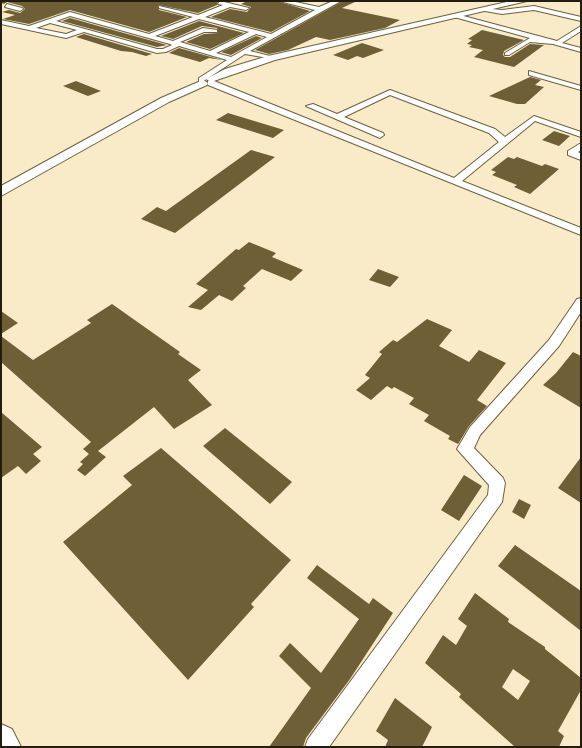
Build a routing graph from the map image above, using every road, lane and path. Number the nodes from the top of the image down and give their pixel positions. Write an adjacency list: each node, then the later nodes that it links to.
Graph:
1 (213, 1): 6 (street)
2 (282, 1): 11 (street)
3 (338, 1): 11 (street)
4 (523, 1): 12 (main road)
5 (538, 1): 10 (street)
6 (229, 5): 9 (street); 15 (street)
7 (7, 6): 13 (street)
8 (161, 7): 15 (street)
9 (246, 8)
10 (534, 8): 12 (street); 16 (street)
11 (320, 9): 27 (street)
12 (482, 10): 14 (main road)
13 (1, 11)
14 (456, 16): 29 (street); 34 (main road)
15 (198, 17): 24 (street); 26 (street)
16 (581, 19)
17 (51, 20): 19 (street); 21 (street); 22 (street)
18 (1, 22): 19 (street)
19 (29, 28): 22 (street)
20 (581, 28): 29 (street)
21 (122, 29): 25 (street); 26 (street)
22 (84, 30): 25 (street)
23 (215, 31): 28 (street)
24 (254, 32): 27 (street); 32 (street)
25 (103, 36): 28 (street)
26 (149, 36): 28 (street)
27 (272, 36): 31 (street)
28 (176, 43): 32 (street)
29 (558, 43): 30 (street); 33 (street)
30 (581, 50)
31 (244, 52): 34 (street); 35 (street)
32 (210, 53): 35 (street)
33 (507, 54)
34 (272, 58): 37 (main road)
35 (232, 59): 37 (street)
36 (532, 73): 38 (street)
37 (207, 81): 46 (street); 47 (main road)
38 (581, 88)
39 (310, 106): 40 (street)
40 (338, 117): 41 (street); 43 (street)
41 (380, 135)
42 (581, 135): 43 (street)
43 (505, 142): 46 (street)
44 (581, 146): 45 (street)
45 (581, 157)
46 (456, 181): 48 (street)
47 (1, 192)
48 (581, 232)
49 (581, 302): 52 (street)
50 (1, 740): 51 (main road)
51 (5, 747)
52 (316, 747)

